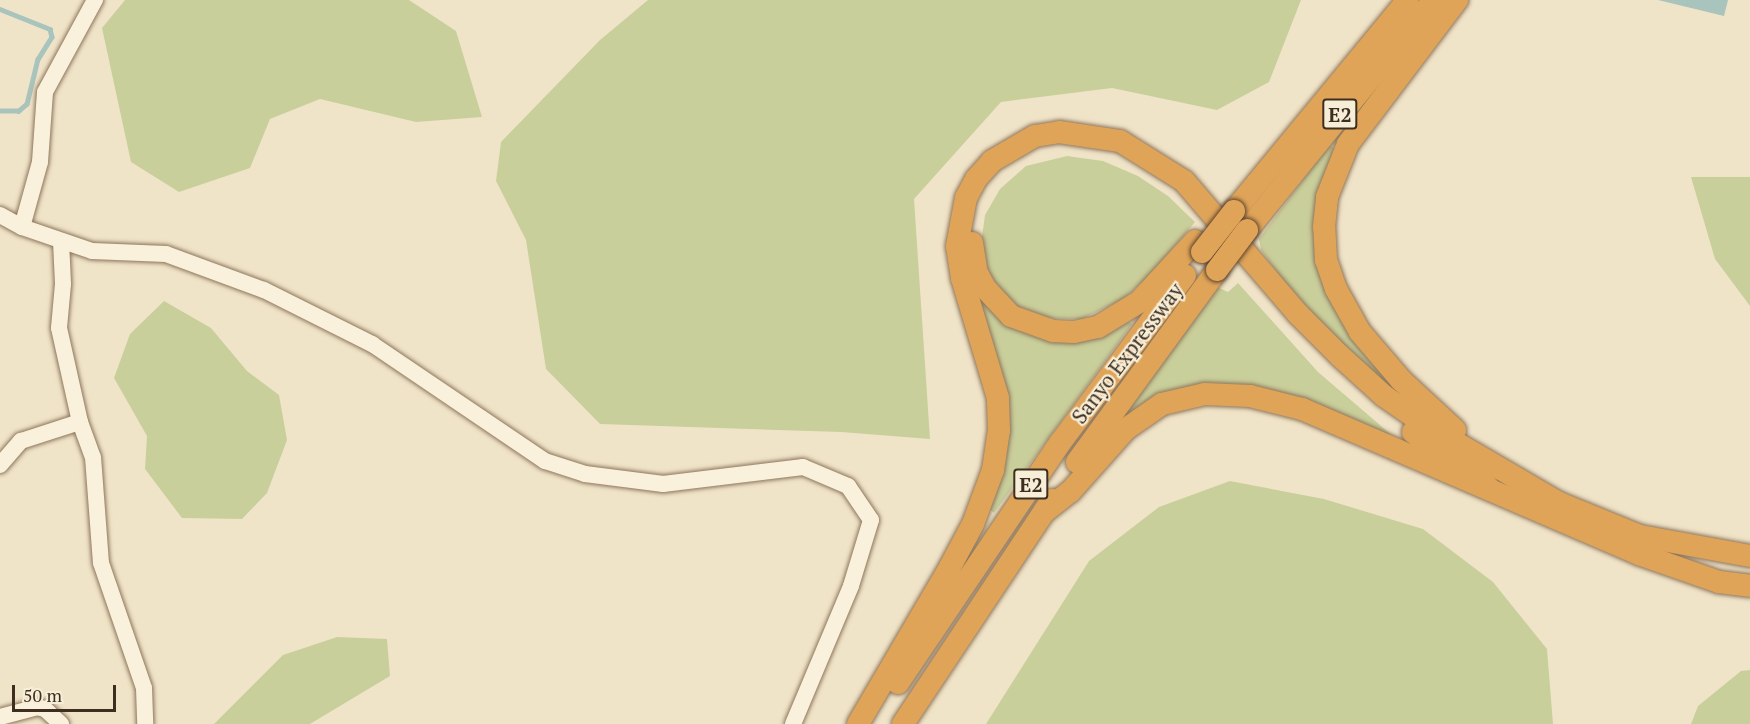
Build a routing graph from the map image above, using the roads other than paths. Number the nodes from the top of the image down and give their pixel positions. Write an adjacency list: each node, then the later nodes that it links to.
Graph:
1 (95, 0): 6 (street)
2 (1408, 0): 8 (highway, Sanyo Expressway / E2, bridge)
3 (1434, 0): 13 (highway, Sanyo Expressway / E2, bridge)
4 (1456, 0): 11 (highway)
5 (0, 215): 6 (street)
6 (22, 227): 7 (street)
7 (61, 241): 9 (street); 22 (street)
8 (1199, 246): 12 (highway); 24 (highway, Sanyo Expressway / E2)
9 (80, 422): 10 (street); 21 (street)
10 (0, 465)
11 (1506, 472): 15 (highway); 23 (highway)
12 (1487, 486): 13 (highway); 15 (highway)
13 (1044, 513): 25 (highway, Sanyo Expressway / E2)
14 (1750, 539): 15 (highway)
15 (1640, 545): 16 (highway); 17 (highway); 18 (highway)
16 (1750, 556)
17 (1750, 573)
18 (1750, 586)
19 (0, 717): 20 (street)
20 (61, 724)
21 (145, 724)
22 (793, 724)
23 (858, 724)
24 (871, 724)
25 (903, 724)

